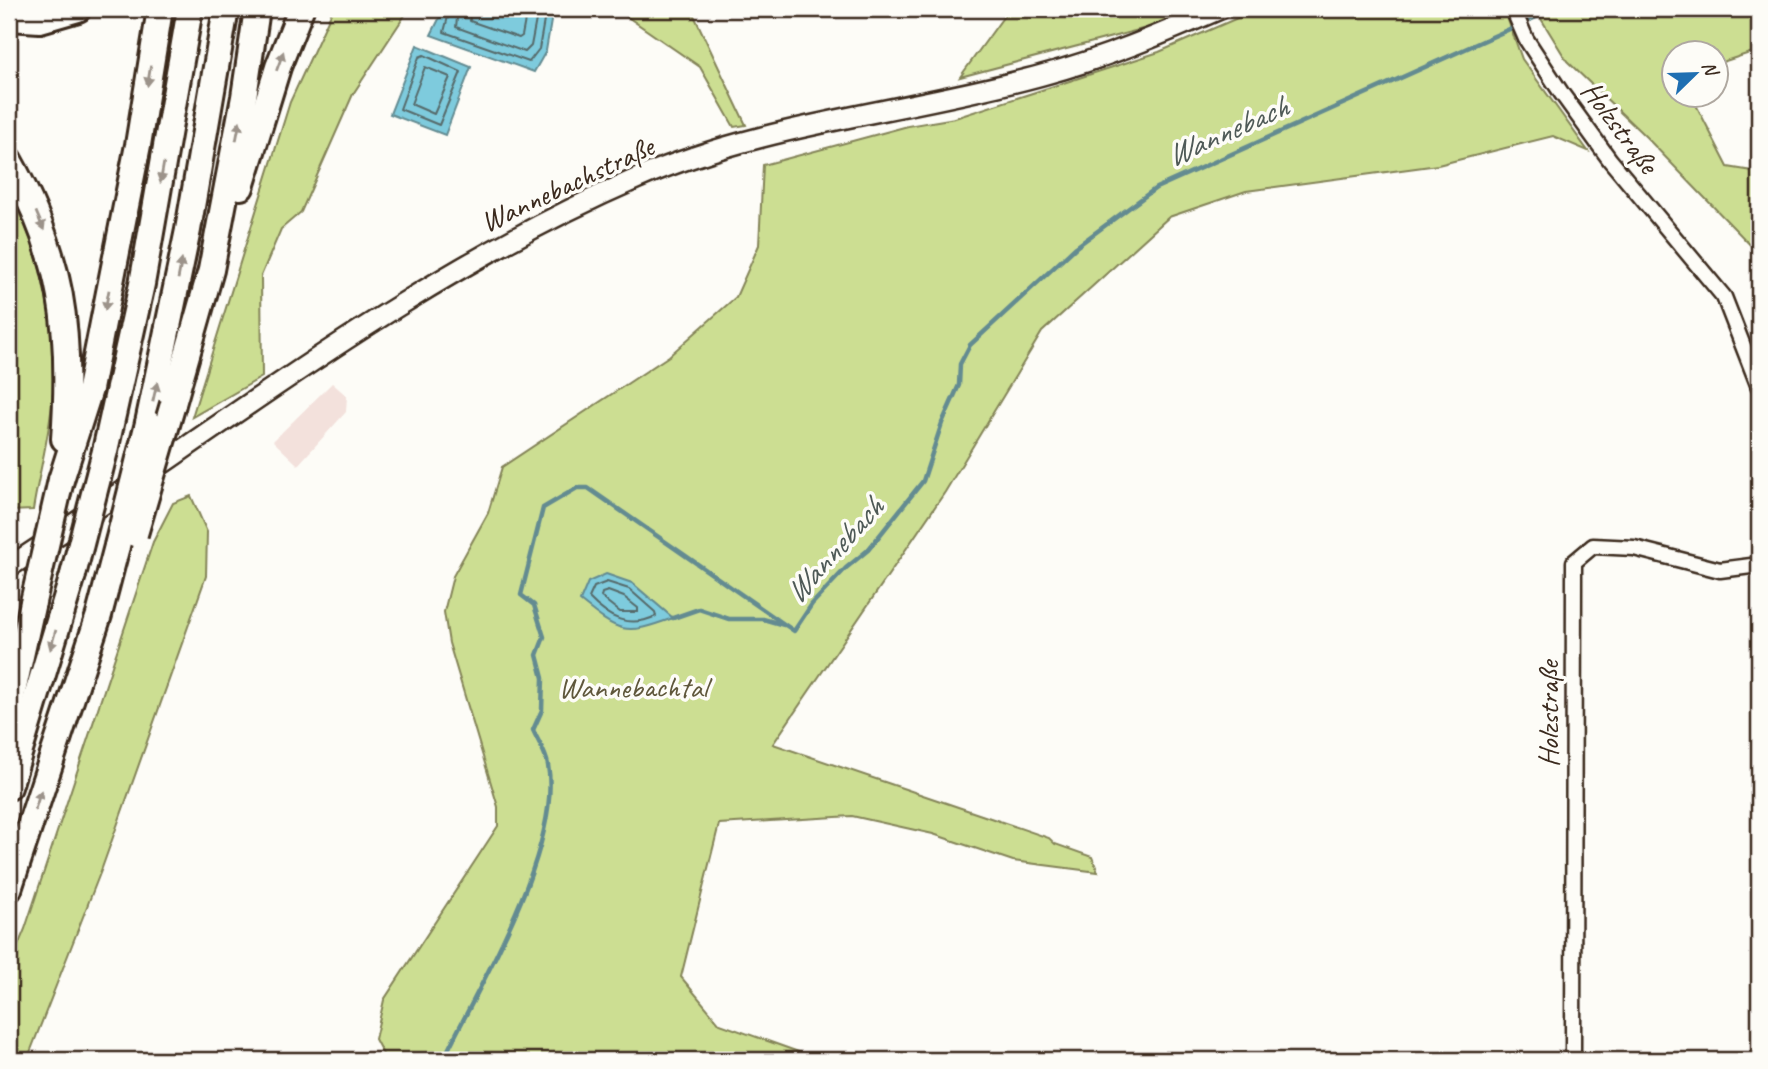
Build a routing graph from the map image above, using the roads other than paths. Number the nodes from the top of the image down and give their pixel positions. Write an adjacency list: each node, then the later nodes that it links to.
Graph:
1 (78, 9): 9 (highway)
2 (160, 9): 13 (highway, one-way to 13)
3 (190, 9): 18 (highway, one-way to 18, bridge)
4 (226, 9): 14 (highway, one-way to 4, bridge)
5 (257, 9): 11 (highway, one-way to 5)
6 (301, 9): 11 (highway, one-way to 6)
7 (1220, 9): 16 (main road, Wannebachstraße)
8 (1514, 10): 12 (street, Holzstraße)
9 (9, 18)
10 (9, 160): 13 (highway, one-way to 13)
11 (211, 270): 14 (highway, bridge)
12 (1758, 381)
13 (61, 480): 17 (highway, bridge)
14 (126, 540): 19 (highway, one-way to 14)
15 (1759, 565): 20 (street, Holzstraße)
16 (9, 567)
17 (9, 710)
18 (9, 787)
19 (9, 888)
20 (1573, 1060)

